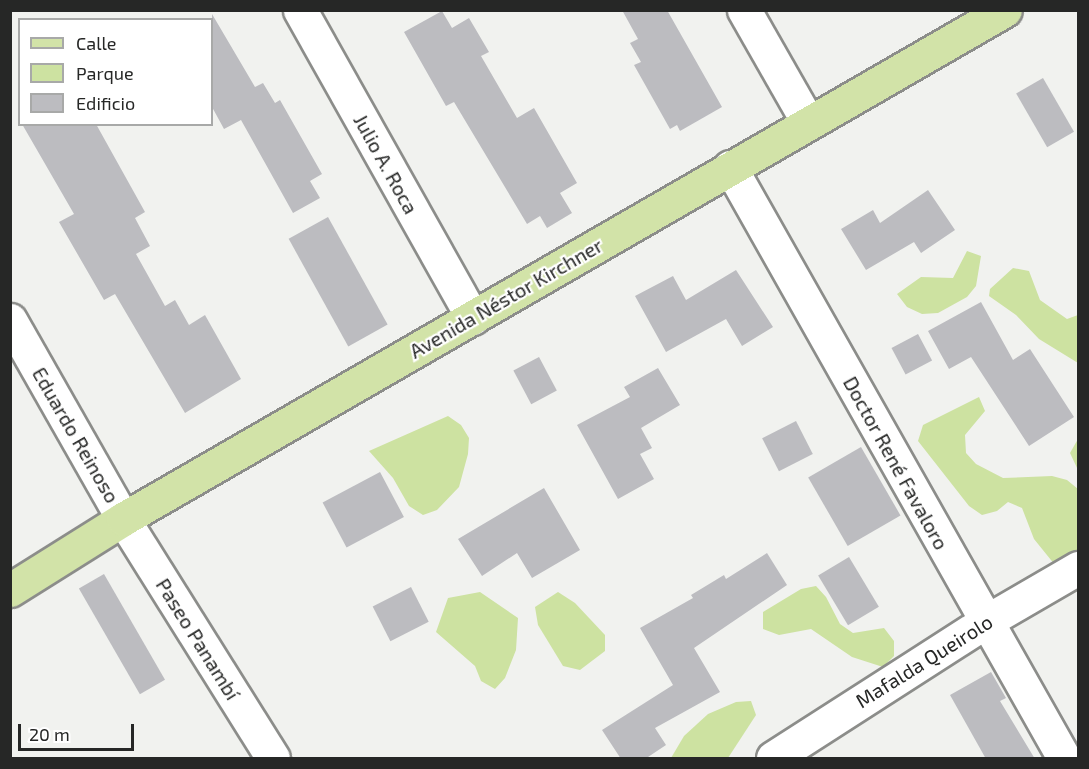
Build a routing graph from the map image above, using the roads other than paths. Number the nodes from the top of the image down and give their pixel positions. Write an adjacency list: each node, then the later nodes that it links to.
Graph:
1 (300, 10): 6 (street, Julio A. Roca)
2 (744, 10): 4 (street)
3 (1005, 10): 4 (main road, Avenida Néstor Kirchner)
4 (808, 122): 5 (main road, Avenida Néstor Kirchner)
5 (730, 167): 6 (main road, Avenida Néstor Kirchner); 11 (street, Doctor René Favaloro)
6 (472, 318): 8 (main road, Avenida Néstor Kirchner)
7 (10, 320): 8 (street, Eduardo Reinoso)
8 (123, 519): 10 (main road, Avenida Néstor Kirchner); 12 (street, Paseo Panambí)
9 (1078, 568): 11 (street, Mafalda Queirolo)
10 (10, 590)
11 (985, 622): 13 (street, Mafalda Queirolo); 14 (street, Doctor René Favaloro)
12 (273, 759)
13 (773, 759)
14 (1064, 759)

